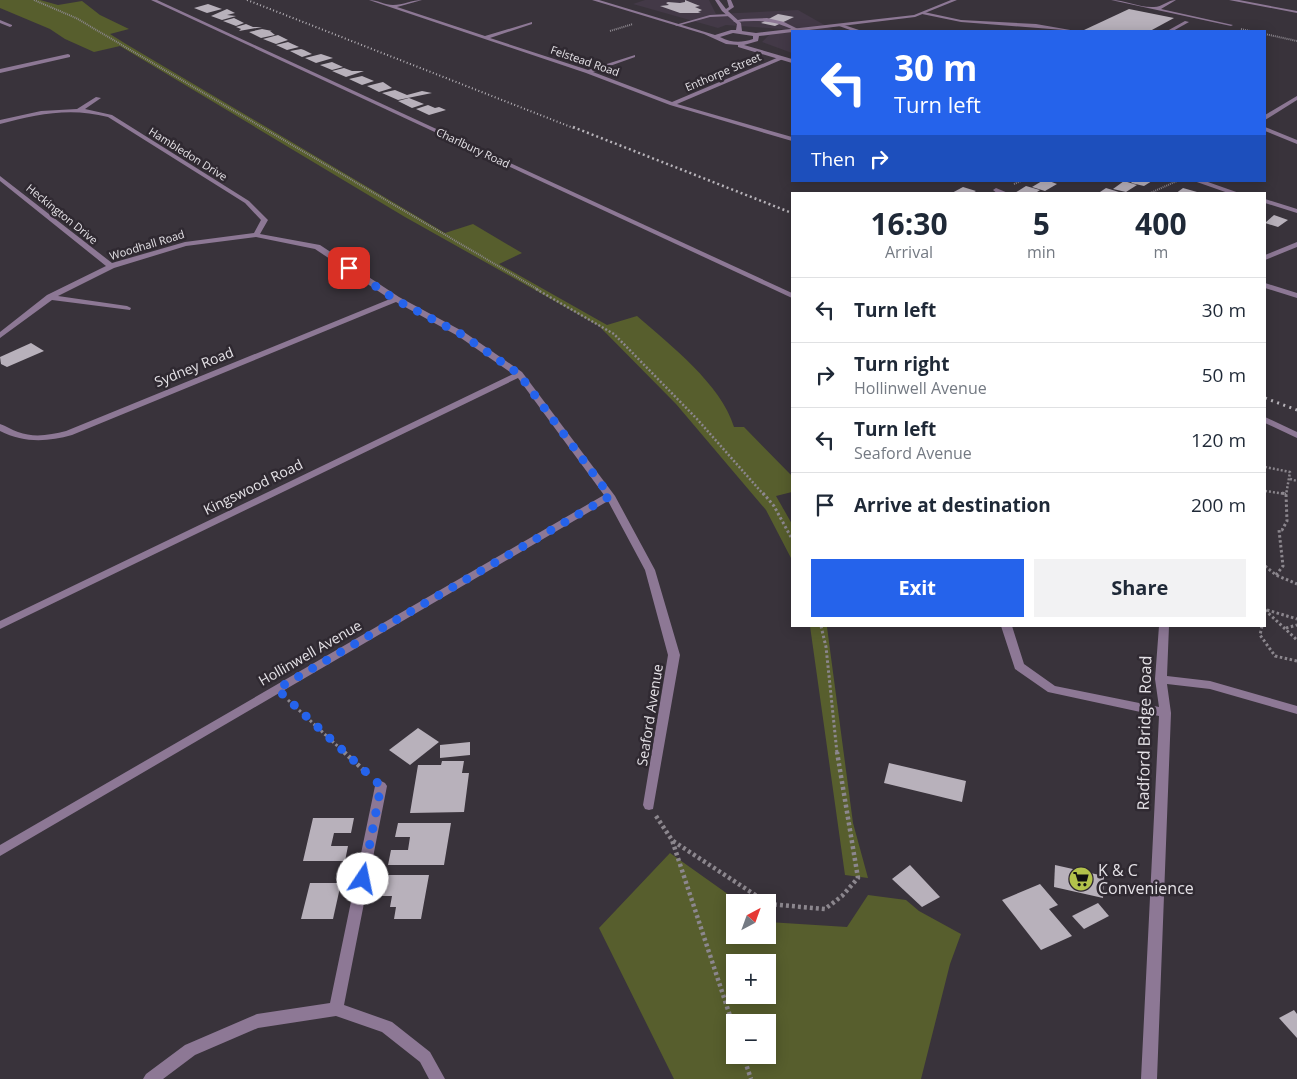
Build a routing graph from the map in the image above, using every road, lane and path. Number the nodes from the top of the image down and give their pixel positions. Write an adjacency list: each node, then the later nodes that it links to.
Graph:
1 (34, 0): 90 (path)
2 (153, 0): 74 (street, Charlbury Road)
3 (371, 0): 14 (street, Felstead Road)
4 (420, 0): 14 (street)
5 (594, 0): 24 (street)
6 (717, 0): 17 (street)
7 (729, 0): 17 (street)
8 (955, 0): 18 (street)
9 (1113, 0): 13 (street)
10 (1156, 0): 13 (street)
11 (1174, 0): 15 (street)
12 (1231, 0): 16 (street)
13 (1143, 6): 15 (street)
14 (392, 7): 38 (street, Felstead Road)
15 (1156, 9): 19 (street)
16 (1297, 12)
17 (729, 13): 20 (street); 24 (street)
18 (924, 13): 25 (street); 30 (street)
19 (1194, 18): 26 (street); 31 (street)
20 (735, 21): 28 (street); 33 (street)
21 (1, 23): 27 (street)
22 (636, 23): 32 (path)
23 (530, 24): 38 (street)
24 (677, 25): 37 (street)
25 (842, 25): 28 (street); 29 (street)
26 (1230, 25)
27 (10, 26)
28 (797, 30)
29 (854, 30)
30 (1067, 30)
31 (1172, 30)
32 (610, 31)
33 (739, 31): 36 (street); 37 (street)
34 (791, 31): 36 (street)
35 (1266, 34): 39 (path)
36 (756, 35): 40 (street)
37 (718, 37): 41 (street)
38 (485, 38): 50 (street, Felstead Road)
39 (1297, 41)
40 (750, 42): 41 (street); 47 (street)
41 (734, 44): 45 (street)
42 (62, 53): 43 (street)
43 (68, 56): 46 (street); 49 (street)
44 (633, 56): 50 (street)
45 (781, 58): 48 (street); 53 (street, Enthorpe Street)
46 (74, 59)
47 (791, 60)
48 (791, 60)
49 (0, 71)
50 (588, 72): 53 (street, Felstead Road)
51 (98, 98): 54 (street, Hambledon Drive)
52 (1297, 98): 55 (street)
53 (672, 104): 58 (street, Felstead Road)
54 (79, 110): 56 (street, Hambledon Drive); 69 (street, Hambledon Drive)
55 (1266, 117)
56 (0, 122)
57 (1266, 129): 59 (street)
58 (791, 139)
59 (1297, 142)
60 (0, 178): 72 (street, Heckington Drive)
61 (1175, 182): 65 (path)
62 (1200, 182): 66 (street)
63 (996, 190): 64 (street)
64 (1001, 192)
65 (1152, 192)
66 (1233, 192)
67 (1266, 202): 68 (street)
68 (1297, 211)
69 (256, 235): 72 (street, Woodhall Road); 77 (street, Seaford Avenue)
70 (1297, 244): 71 (street)
71 (1266, 258)
72 (111, 266): 76 (street, Woodhall Road)
73 (1266, 285): 75 (street)
74 (791, 296)
75 (1297, 296)
76 (50, 297): 78 (street); 79 (street, Woodhall Road)
77 (396, 300): 80 (street, Seaford Avenue); 82 (street, Sydney Road)
78 (127, 308)
79 (0, 336)
80 (519, 374): 89 (street, Seaford Avenue); 97 (street, Kingswood Road)
81 (1266, 420): 83 (street)
82 (0, 427)
83 (1297, 435)
84 (1266, 467): 85 (path)
85 (1290, 479): 86 (path); 88 (path)
86 (1297, 481)
87 (1266, 491): 88 (path)
88 (1286, 494): 92 (path)
89 (610, 496): 107 (street, Hollinwell Avenue); 111 (street, Seaford Avenue)
90 (791, 537)
91 (1266, 567): 92 (path)
92 (1276, 575): 93 (path)
93 (1297, 584)
94 (1266, 610): 96 (path)
95 (1266, 611): 103 (path)
96 (1297, 620)
97 (0, 625)
98 (1297, 625): 103 (path)
99 (820, 627): 115 (path)
100 (1006, 627): 109 (street)
101 (1164, 627): 106 (street, Radford Bridge Road)
102 (1262, 627): 105 (path)
103 (1286, 628): 104 (path)
104 (1297, 640)
105 (1297, 661)
106 (1162, 678): 108 (street); 109 (street, Radford Bridge Road)
107 (277, 689): 110 (path); 113 (street, Hollinwell Avenue)
108 (1297, 710)
109 (1166, 713): 122 (street, Radford Bridge Road)
110 (381, 786): 116 (street)
111 (649, 805): 112 (path)
112 (672, 840): 114 (path); 117 (path)
113 (0, 851)
114 (753, 894)
115 (776, 904)
116 (336, 1009): 119 (street); 120 (street)
117 (729, 1014)
118 (746, 1064): 121 (path)
119 (150, 1079)
120 (438, 1079)
121 (751, 1079)
122 (1149, 1079)

